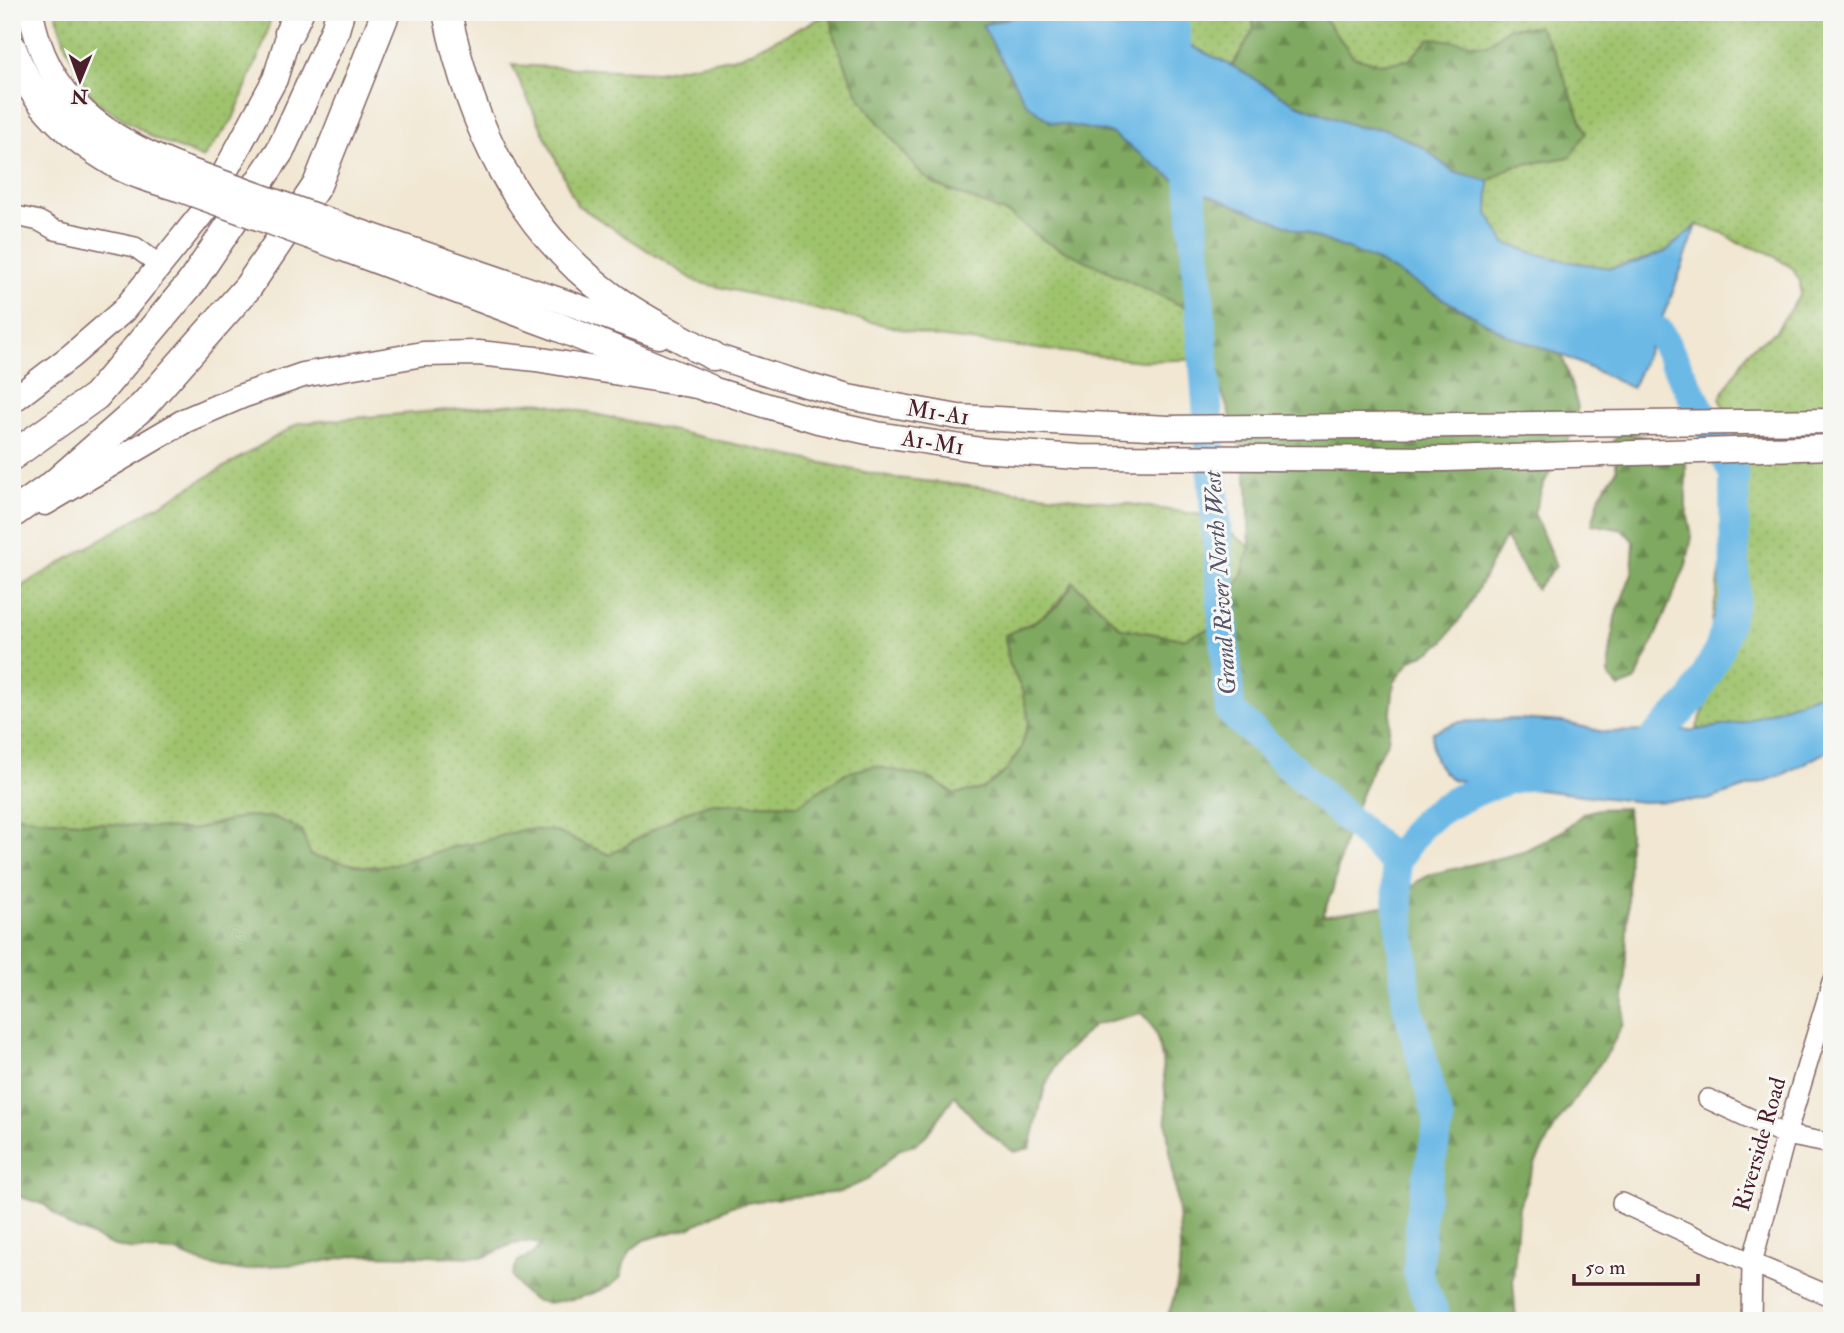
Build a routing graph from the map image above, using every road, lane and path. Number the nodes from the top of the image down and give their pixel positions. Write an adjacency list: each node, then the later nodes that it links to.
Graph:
1 (31, 12): 7 (main road)
2 (340, 12): 16 (highway)
3 (386, 12): 17 (highway)
4 (447, 12): 11 (highway)
5 (293, 19): 10 (main road)
6 (12, 48): 7 (highway)
7 (183, 178): 9 (highway, bridge)
8 (12, 215): 10 (street)
9 (345, 237): 11 (main road, M1-A1); 12 (highway)
10 (160, 265): 13 (main road)
11 (713, 356): 14 (main road, M1-A1)
12 (708, 388): 15 (main road, A1-M1); 17 (main road, A1-M1)
13 (12, 401)
14 (1832, 421)
15 (1832, 447)
16 (12, 456)
17 (18, 518)
18 (1832, 982): 20 (street, Riverside Road)
19 (1708, 1099): 20 (street)
20 (1786, 1135): 21 (street); 23 (street, Riverside Road)
21 (1832, 1144)
22 (1622, 1203): 23 (street)
23 (1752, 1264): 24 (street); 25 (street, Riverside Road)
24 (1832, 1297)
25 (1751, 1321)

